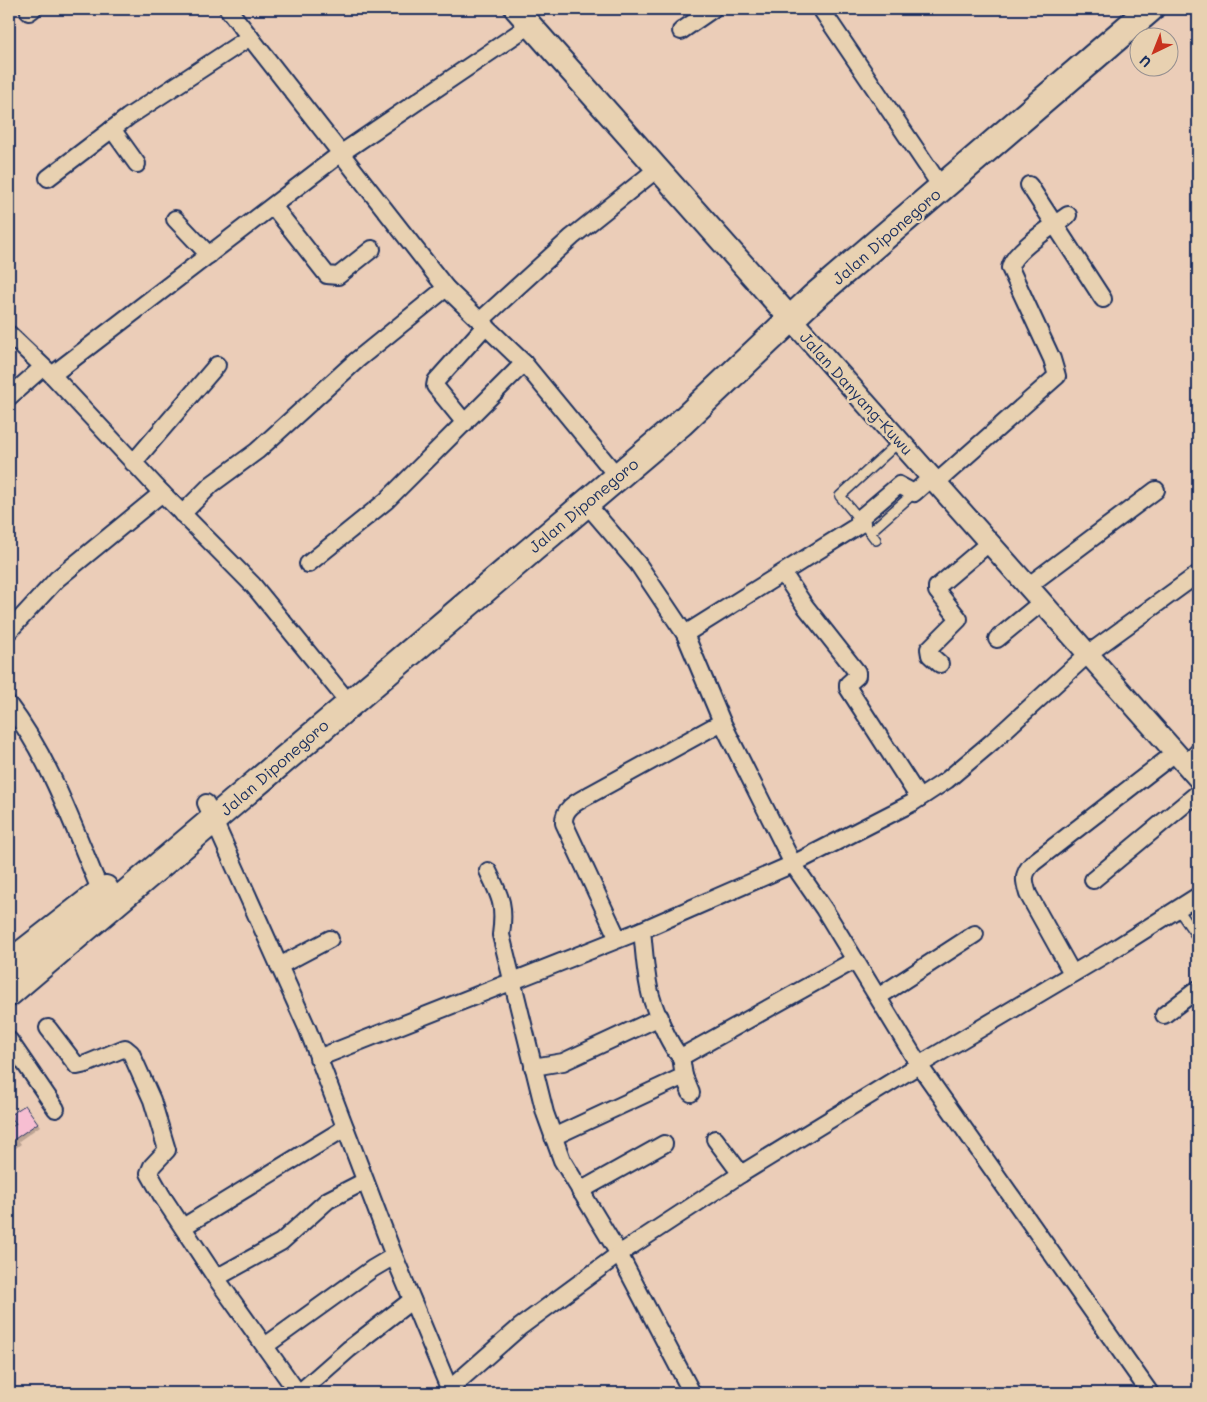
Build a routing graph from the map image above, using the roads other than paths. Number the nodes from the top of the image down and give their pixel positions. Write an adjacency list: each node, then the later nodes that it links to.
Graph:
1 (228, 9): 8 (street)
2 (713, 9): 7 (street)
3 (821, 9): 14 (street)
4 (1132, 9): 14 (main road, Jalan Diponegoro)
5 (1150, 9): 14 (main road, Jalan Diponegoro)
6 (523, 17): 10 (street); 12 (main road, Jalan Danyang-Kuwu)
7 (681, 31)
8 (250, 37): 9 (street); 10 (street)
9 (112, 129): 11 (street); 13 (street)
10 (340, 154): 16 (street); 22 (street)
11 (137, 164)
12 (657, 169): 24 (main road, Jalan Danyang-Kuwu); 25 (street)
13 (48, 178)
14 (938, 183): 24 (main road, Jalan Diponegoro)
15 (1029, 185): 19 (street)
16 (272, 206): 20 (street); 21 (street)
17 (1068, 215): 19 (street)
18 (175, 219): 21 (street)
19 (1055, 225): 23 (street); 35 (street)
20 (372, 249)
21 (208, 255): 29 (street)
22 (446, 288): 25 (street); 39 (street)
23 (1103, 299)
24 (786, 315): 32 (street, Jalan Danyang-Kuwu); 34 (main road, Jalan Diponegoro)
25 (484, 323): 27 (street); 31 (street)
26 (9, 334): 29 (street)
27 (524, 363): 31 (street); 34 (street)
28 (218, 365): 33 (street)
29 (48, 371): 30 (street); 33 (street)
30 (9, 397)
31 (465, 423): 43 (street)
32 (900, 440): 35 (street, Jalan Danyang-Kuwu); 40 (lane)
33 (133, 463): 37 (street)
34 (613, 471): 38 (main road, Jalan Diponegoro); 53 (main road, Jalan Diponegoro)
35 (934, 480): 40 (street); 42 (street, Jalan Danyang-Kuwu)
36 (1156, 490): 46 (street)
37 (162, 493): 39 (street); 48 (street)
38 (585, 502): 49 (street); 53 (main road, Jalan Diponegoro)
39 (182, 514): 53 (street)
40 (864, 524): 41 (lane); 44 (street)
41 (876, 540)
42 (990, 542): 46 (street, Jalan Danyang-Kuwu); 52 (street)
43 (308, 564)
44 (783, 573): 49 (street); 58 (street)
45 (1198, 574): 51 (street)
46 (1028, 586): 47 (street, Jalan Danyang-Kuwu)
47 (1042, 602): 50 (street); 51 (street, Jalan Danyang-Kuwu)
48 (9, 631)
49 (685, 634): 55 (street)
50 (997, 639)
51 (1088, 654): 56 (street, Jalan Danyang-Kuwu); 58 (street)
52 (940, 664)
53 (343, 696): 59 (main road, Jalan Diponegoro)
54 (9, 705): 63 (street)
55 (722, 722): 60 (street); 70 (street)
56 (1189, 762): 74 (street)
57 (1198, 794): 62 (street)
58 (920, 798): 60 (street)
59 (210, 811): 63 (main road, Jalan Diponegoro); 73 (street); 77 (main road, Jalan Diponegoro)
60 (793, 864): 66 (street); 71 (street)
61 (488, 871): 75 (street)
62 (1093, 880)
63 (101, 892): 72 (main road, Jalan Diponegoro)
64 (1198, 896): 65 (street)
65 (1178, 909): 69 (lane); 74 (street)
66 (642, 930): 70 (street); 80 (street)
67 (975, 934): 78 (street)
68 (330, 938): 73 (street)
69 (1198, 938)
70 (618, 939): 75 (street)
71 (855, 960): 78 (street); 83 (street)
72 (9, 964)
73 (279, 966): 84 (street)
74 (1072, 972): 85 (street)
75 (511, 980): 84 (street); 86 (street)
76 (1198, 989): 79 (street)
77 (9, 993)
78 (878, 997): 85 (street)
79 (1164, 1015)
80 (660, 1017): 83 (street); 86 (street)
81 (48, 1028): 97 (street)
82 (9, 1040): 89 (street)
83 (681, 1057): 87 (street)
84 (318, 1058): 90 (street)
85 (919, 1065): 94 (street); 106 (street)
86 (533, 1066): 91 (street)
87 (684, 1076): 88 (street); 91 (street)
88 (690, 1093)
89 (56, 1109)
90 (345, 1128): 95 (street); 97 (street)
91 (553, 1137): 96 (street)
92 (715, 1139): 94 (street)
93 (664, 1144): 96 (street)
94 (741, 1174): 98 (street)
95 (365, 1181): 99 (street); 100 (street)
96 (580, 1191): 98 (street)
97 (183, 1228): 100 (street)
98 (619, 1254): 103 (street); 105 (street)
99 (394, 1256): 101 (street); 102 (street)
100 (216, 1278): 102 (street)
101 (412, 1300): 103 (street); 104 (street)
102 (265, 1346): 104 (street)
103 (449, 1392)
104 (298, 1393)
105 (692, 1393)
106 (1150, 1393)

